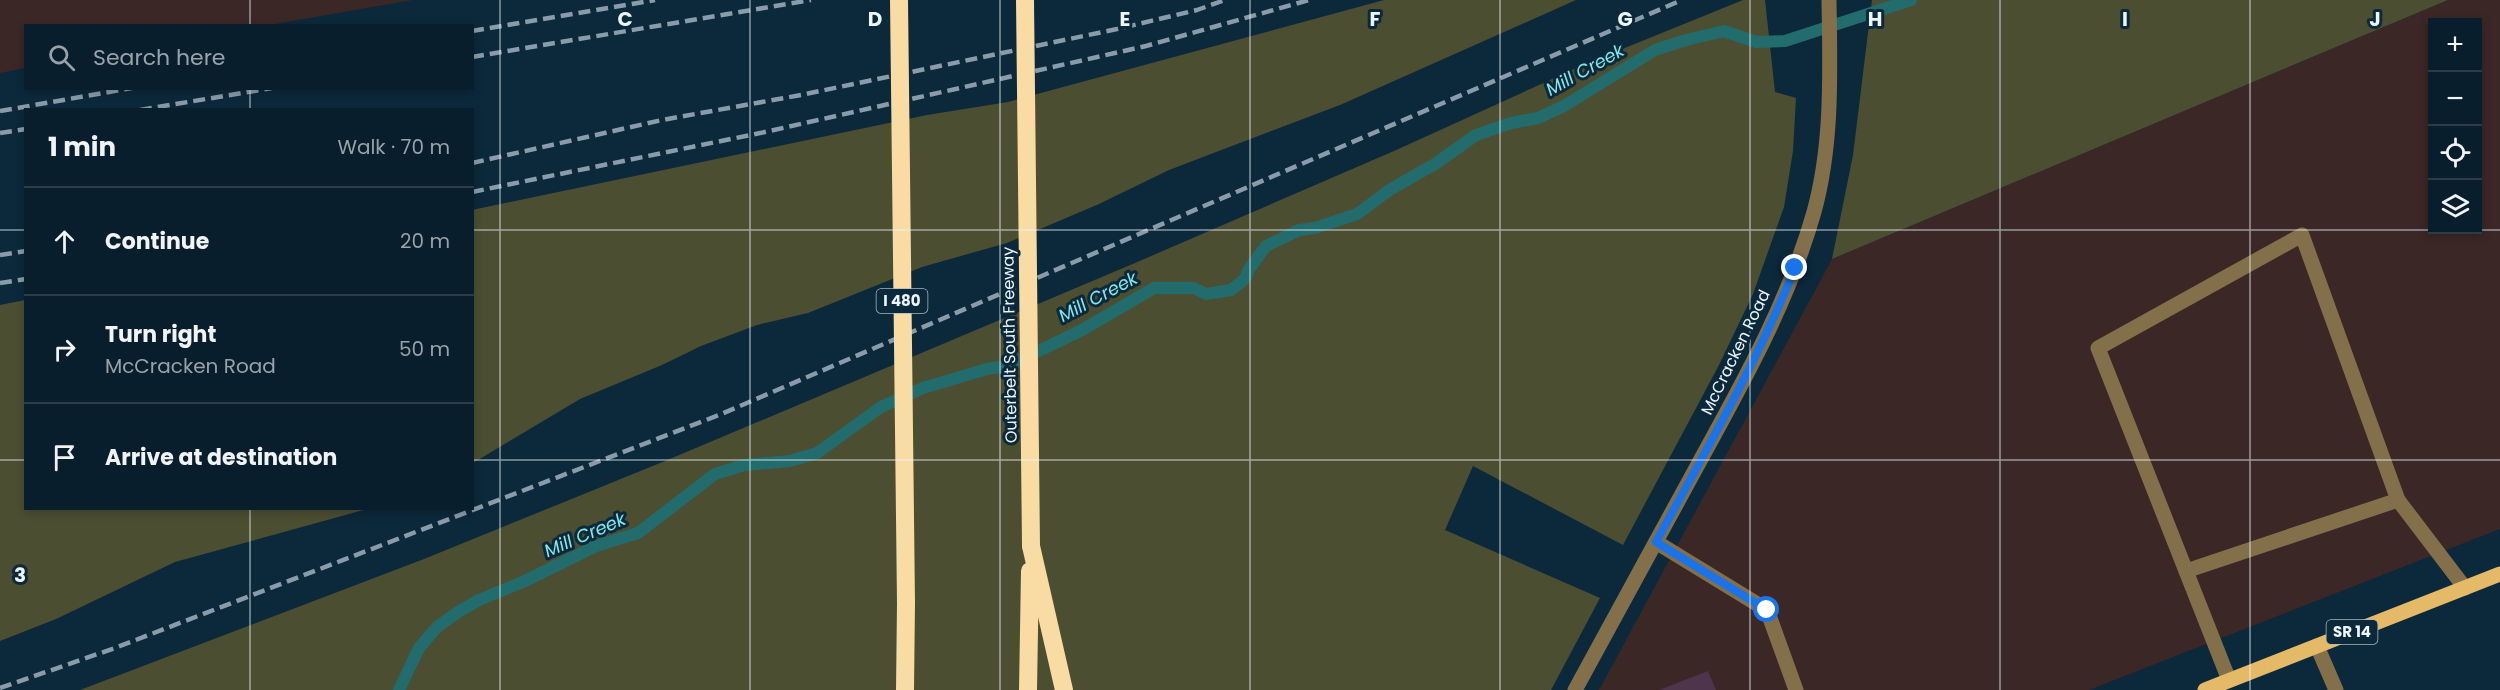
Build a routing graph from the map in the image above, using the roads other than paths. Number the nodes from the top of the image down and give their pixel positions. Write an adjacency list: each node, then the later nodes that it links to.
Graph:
1 (899, 0): 12 (highway, I 480, bridge)
2 (1026, 0): 6 (highway, Outerbelt South Freeway, bridge)
3 (1829, 0): 5 (street, McCracken Road)
4 (2398, 500): 7 (street); 7 (street); 9 (street)
5 (1656, 542): 15 (street, McCracken Road); 16 (street)
6 (1031, 546): 13 (highway, Outerbelt South Freeway); 14 (highway)
7 (2186, 571): 11 (street)
8 (2500, 574): 9 (main road, SR 14)
9 (2465, 588): 10 (main road, SR 14)
10 (2317, 646): 11 (main road, SR 14); 18 (street)
11 (2229, 680): 17 (main road, SR 14)
12 (905, 690)
13 (1028, 690)
14 (1064, 690)
15 (1575, 690)
16 (1796, 690)
17 (2205, 690)
18 (2336, 690)

